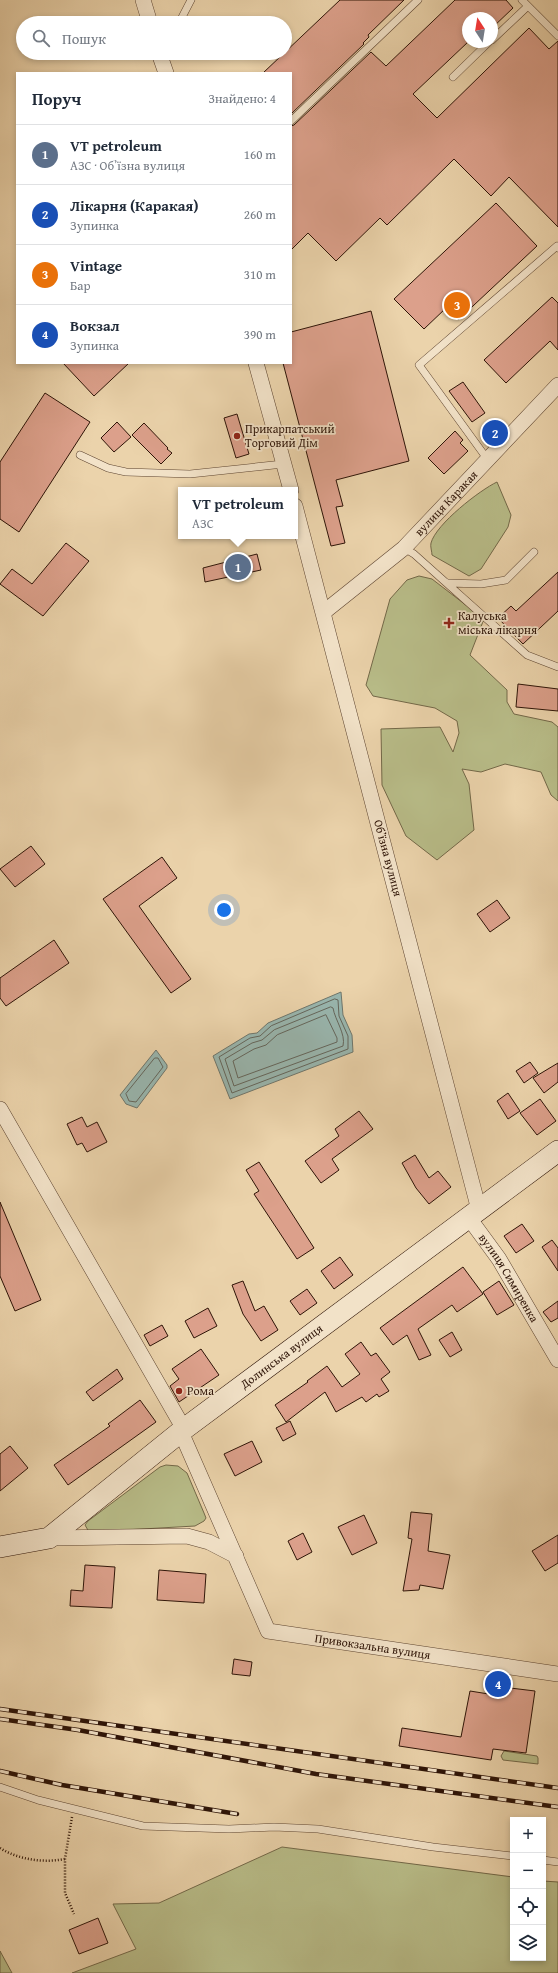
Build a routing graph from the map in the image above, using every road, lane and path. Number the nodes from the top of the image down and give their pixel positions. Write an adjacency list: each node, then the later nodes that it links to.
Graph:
1 (143, 0): 5 (street)
2 (192, 0): 6 (lane)
3 (418, 0): 13 (lane)
4 (525, 3): 7 (lane); 8 (lane)
5 (148, 16)
6 (183, 16)
7 (498, 33)
8 (558, 36)
9 (483, 48): 12 (lane)
10 (162, 60): 11 (street)
11 (166, 72)
12 (453, 77)
13 (292, 120)
14 (558, 248): 18 (lane)
15 (256, 364): 19 (street)
16 (558, 385): 18 (street, вулиця Каракая)
17 (80, 455): 19 (lane)
18 (488, 460): 22 (street, вулиця Каракая)
19 (283, 464): 20 (street)
20 (290, 487)
21 (298, 517): 25 (street, Обʼїзна вулиця)
22 (404, 548): 24 (lane); 25 (street, вулиця Каракая)
23 (534, 552): 24 (lane)
24 (448, 583): 26 (lane)
25 (324, 612): 29 (street, Обʼїзна вулиця)
26 (558, 667)
27 (0, 1109): 31 (street, Привокзальна вулиця)
28 (558, 1151): 29 (main road, Долинська вулиця)
29 (474, 1214): 30 (street, вулиця Симиренка); 31 (main road, Долинська вулиця)
30 (558, 1360)
31 (182, 1431): 32 (main road, Долинська вулиця); 34 (street, Привокзальна вулиця)
32 (49, 1538): 33 (main road, Долинська вулиця); 34 (street)
33 (0, 1547)
34 (236, 1556): 35 (street, Привокзальна вулиця)
35 (558, 1674)
36 (0, 1787): 37 (lane)
37 (74, 1809): 39 (lane); 40 (path)
38 (0, 1848): 40 (path)
39 (510, 1856)
40 (65, 1859): 43 (path)
41 (546, 1860): 42 (lane)
42 (558, 1862)
43 (74, 1914)

